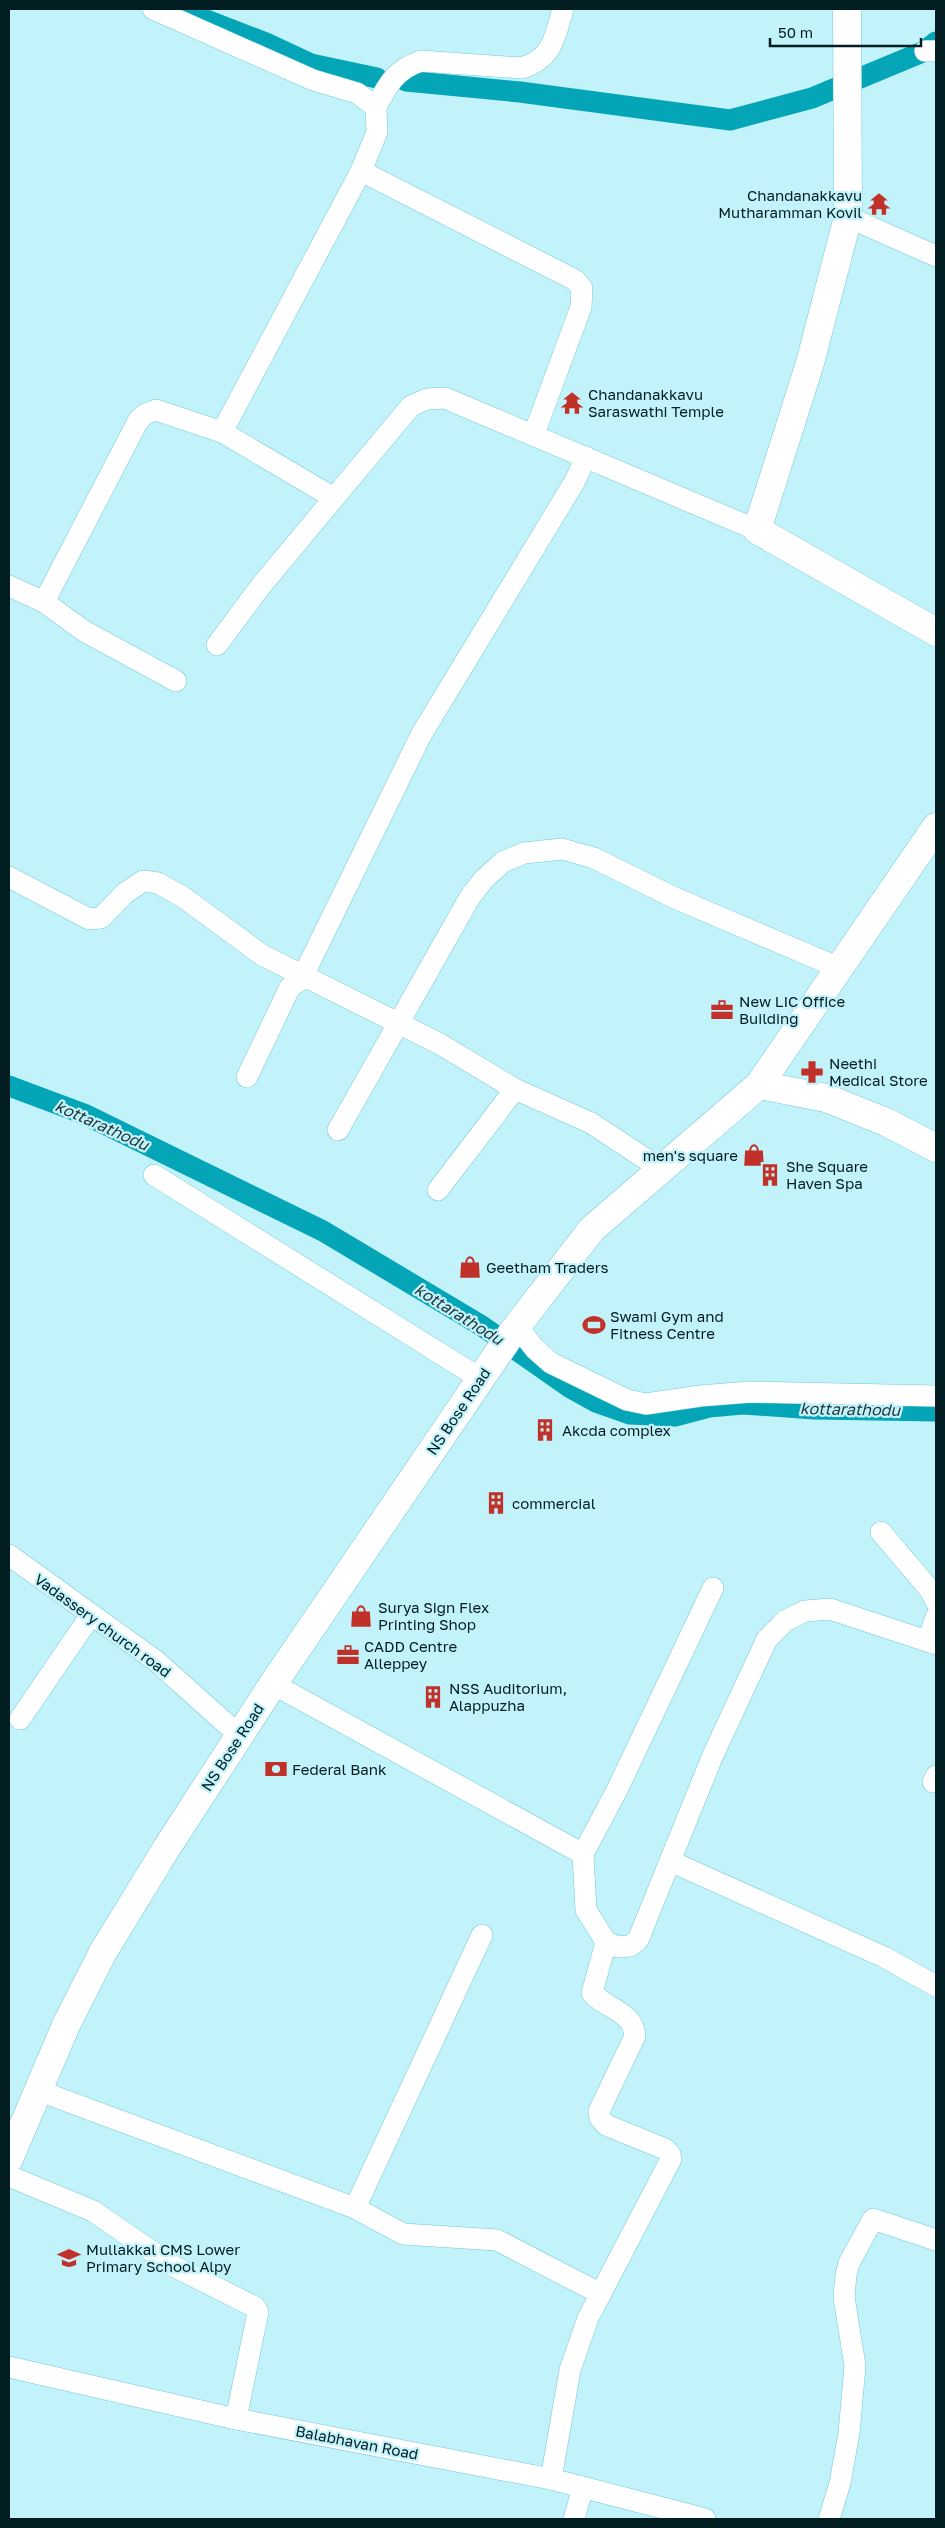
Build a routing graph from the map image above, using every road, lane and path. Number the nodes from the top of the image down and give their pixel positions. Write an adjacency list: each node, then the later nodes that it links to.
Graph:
1 (153, 9): 4 (street)
2 (563, 9): 4 (street)
3 (848, 9): 6 (main road)
4 (376, 106): 5 (street)
5 (361, 171): 8 (street); 9 (street)
6 (848, 217): 7 (street); 12 (main road)
7 (936, 256)
8 (222, 432): 11 (street); 14 (street)
9 (534, 434): 10 (street); 11 (street)
10 (586, 457): 12 (street); 21 (street)
11 (334, 498): 16 (street)
12 (757, 530): 15 (main road)
13 (9, 586): 14 (street)
14 (44, 602): 17 (street)
15 (936, 632)
16 (217, 645)
17 (176, 681)
18 (936, 826): 20 (main road, NS Bose Road)
19 (9, 877): 21 (street)
20 (838, 968): 22 (street); 24 (main road, NS Bose Road)
21 (305, 975): 22 (street); 23 (street)
22 (399, 1025): 25 (street); 26 (street)
23 (246, 1077)
24 (759, 1085): 27 (main road); 28 (main road, NS Bose Road)
25 (515, 1089): 28 (street); 30 (street)
26 (338, 1130)
27 (936, 1148)
28 (661, 1169): 31 (main road, NS Bose Road)
29 (154, 1175): 32 (street)
30 (438, 1190)
31 (516, 1328): 32 (main road, NS Bose Road); 33 (street)
32 (488, 1368): 41 (main road, NS Bose Road)
33 (936, 1396)
34 (880, 1532): 37 (street)
35 (9, 1555): 38 (street, Vadassery church road)
36 (713, 1588): 44 (street)
37 (936, 1602)
38 (91, 1615): 42 (street); 43 (street, Vadassery church road)
39 (936, 1617): 40 (street)
40 (932, 1642): 45 (street)
41 (273, 1684): 43 (main road, NS Bose Road); 44 (street)
42 (20, 1719)
43 (240, 1736): 49 (main road, NS Bose Road)
44 (583, 1854): 47 (street)
45 (670, 1861): 47 (street); 48 (street)
46 (482, 1935): 52 (street)
47 (606, 1942): 54 (street)
48 (936, 1986)
49 (37, 2090): 50 (main road, NS Bose Road); 52 (street)
50 (9, 2159)
51 (9, 2176): 56 (street)
52 (355, 2208): 54 (street)
53 (936, 2240): 61 (street)
54 (601, 2294): 57 (street)
55 (9, 2367): 56 (street, Balabhavan Road)
56 (236, 2419): 57 (street, Balabhavan Road)
57 (551, 2479): 58 (street, Balabhavan Road)
58 (584, 2487): 59 (street); 60 (street, Balabhavan Road)
59 (574, 2519)
60 (705, 2519)
61 (829, 2519)

